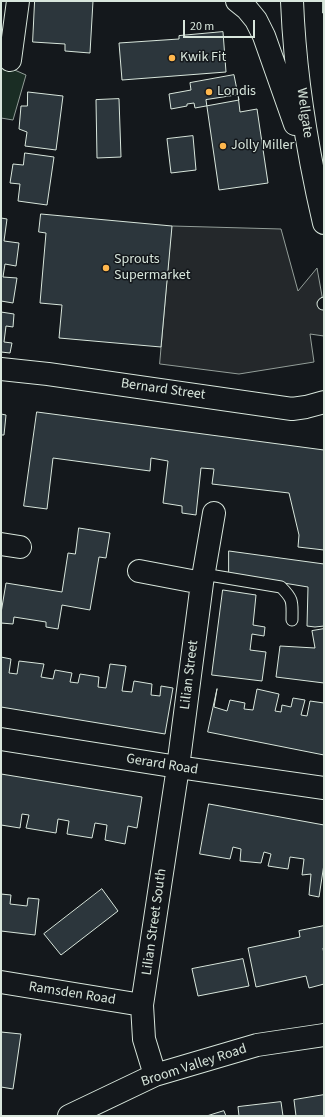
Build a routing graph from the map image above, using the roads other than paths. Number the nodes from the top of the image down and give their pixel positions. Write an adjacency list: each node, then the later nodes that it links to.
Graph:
1 (18, 1): 4 (street)
2 (237, 1): 5 (street)
3 (292, 1): 5 (street, Wellgate)
4 (10, 60)
5 (313, 175): 6 (street, Wellgate)
6 (324, 223)
7 (1, 369): 8 (street, Bernard Street)
8 (324, 402)
9 (214, 513): 11 (street, Lilian Street)
10 (139, 572): 11 (street)
11 (202, 579): 12 (lane); 14 (street, Lilian Street)
12 (292, 620)
13 (1, 739): 14 (street, Gerard Road)
14 (178, 767): 15 (street, Gerard Road); 17 (street, Lilian Street South)
15 (324, 788)
16 (1, 982): 17 (street, Ramsden Road)
17 (142, 1005): 19 (street, Lilian Street South)
18 (324, 1035): 19 (street, Broom Valley Road)
19 (155, 1075): 20 (street, Broom Valley Road)
20 (69, 1116)

